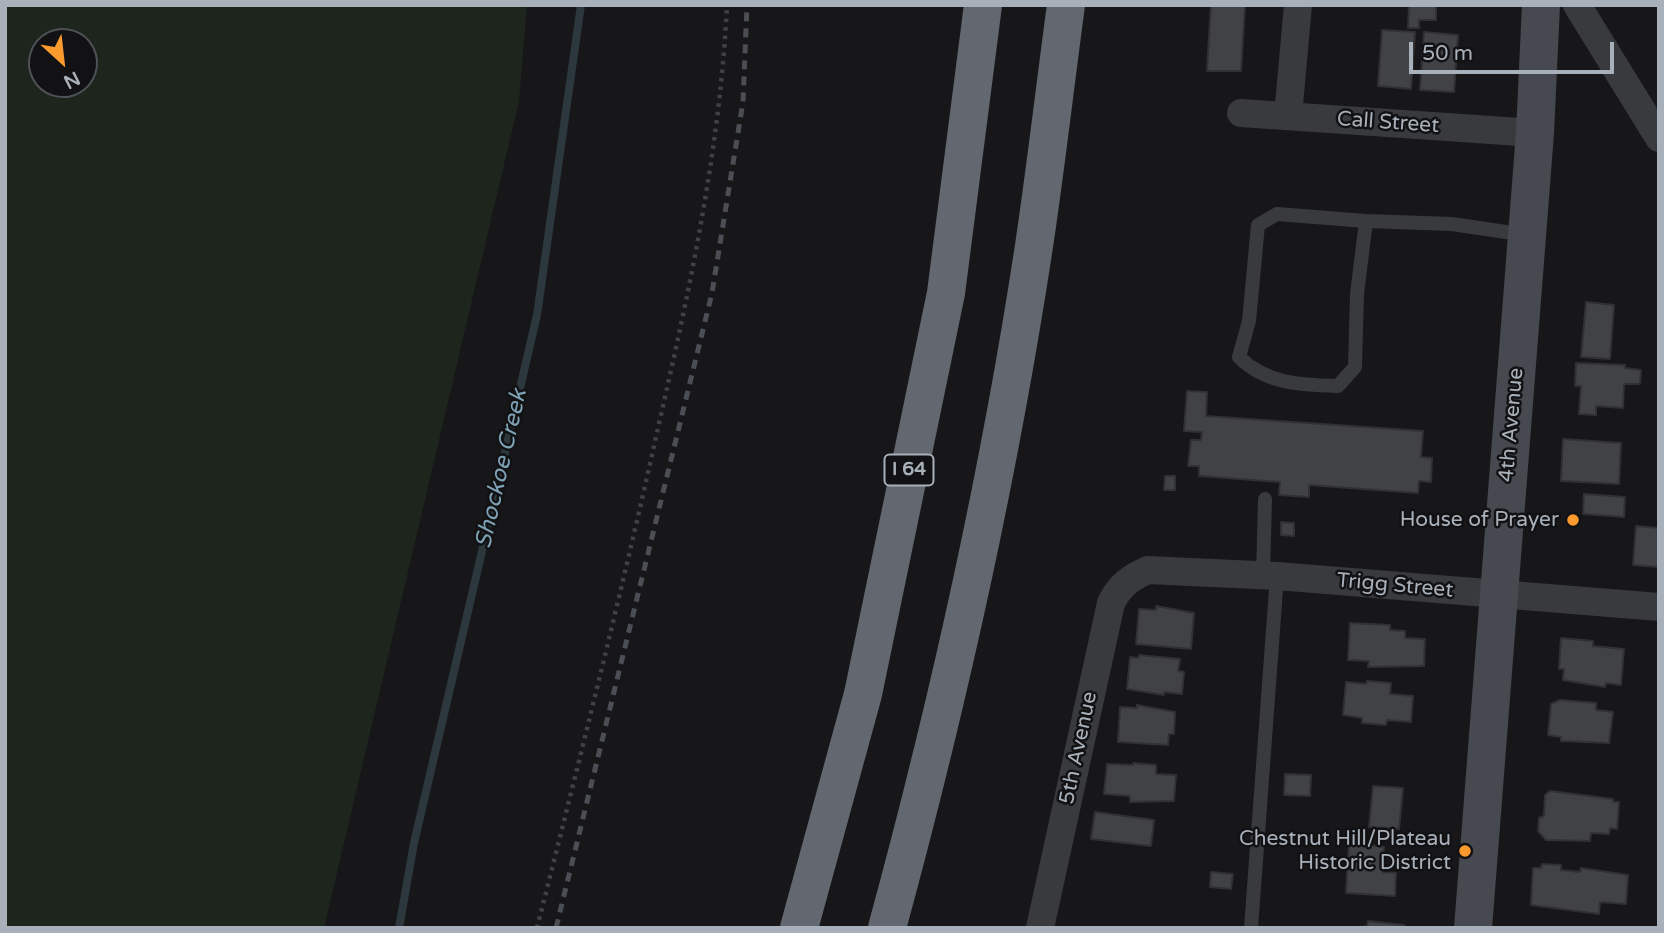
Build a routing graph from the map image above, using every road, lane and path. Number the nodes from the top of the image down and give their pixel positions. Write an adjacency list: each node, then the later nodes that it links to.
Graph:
1 (727, 5): 18 (path)
2 (983, 5): 19 (highway, I 64)
3 (1066, 5): 20 (highway)
4 (1298, 5): 8 (street)
5 (1541, 5): 9 (main road, 4th Avenue)
6 (1577, 5): 10 (street)
7 (1241, 113): 8 (street, Call Street)
8 (1288, 116): 9 (street, Call Street)
9 (1535, 133): 12 (main road, 4th Avenue)
10 (1659, 138)
11 (1366, 221): 11 (lane); 12 (lane)
12 (1527, 235): 16 (main road, 4th Avenue)
13 (1265, 499): 14 (lane)
14 (1270, 576): 15 (street, Trigg Street); 16 (street, Trigg Street); 22 (lane)
15 (1132, 577): 21 (street, 5th Avenue)
16 (1499, 595): 17 (street, Trigg Street); 23 (main road, 4th Avenue)
17 (1659, 607)
18 (537, 928)
19 (799, 928)
20 (887, 928)
21 (1040, 928)
22 (1251, 928)
23 (1473, 928)

